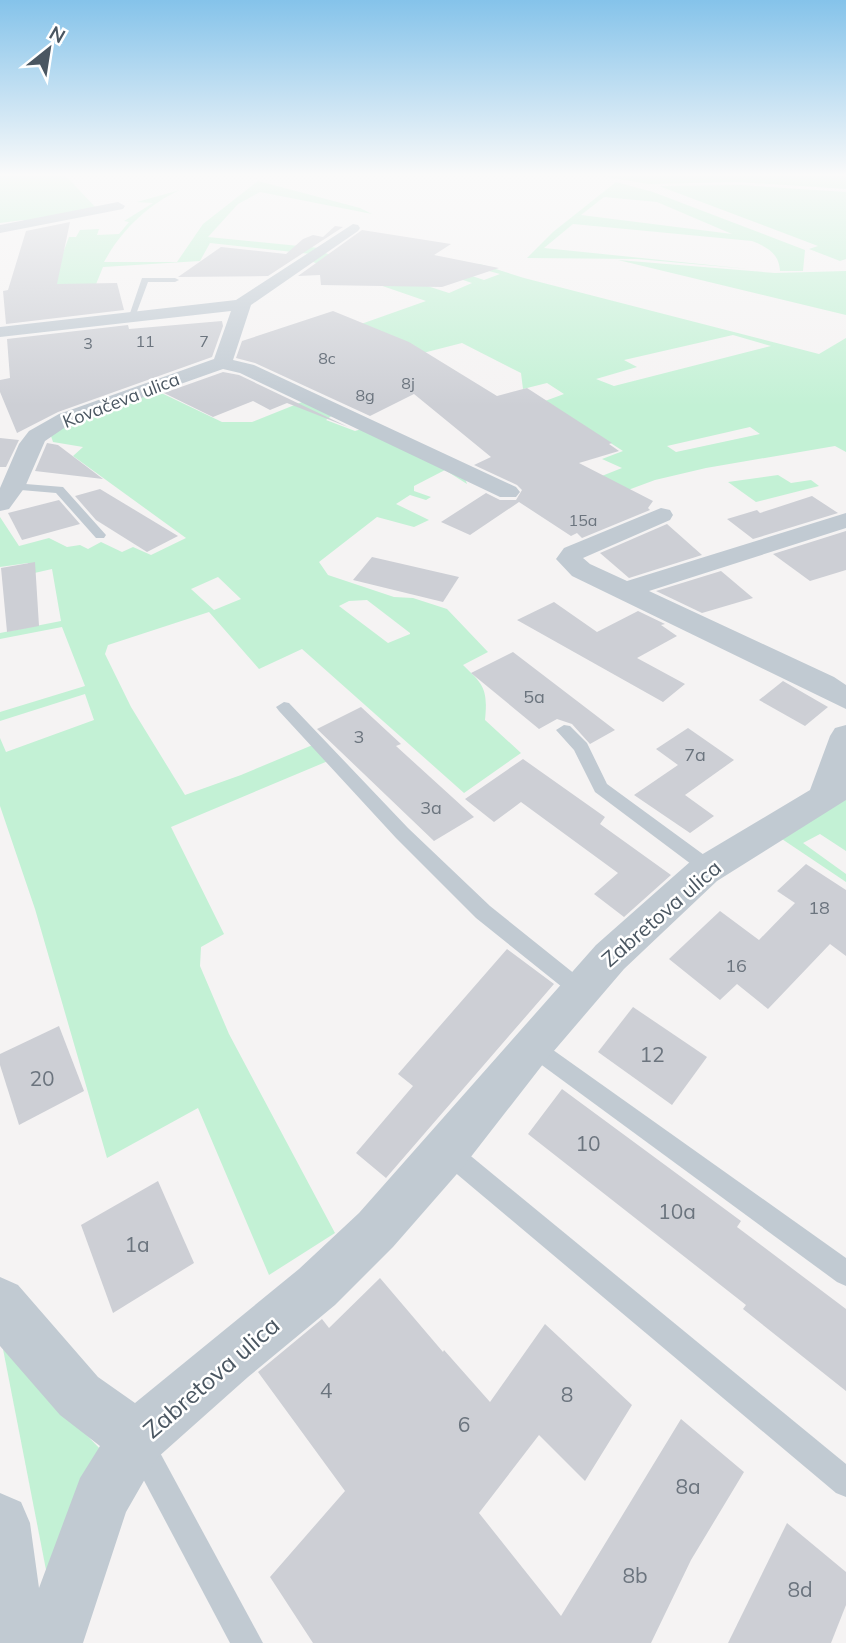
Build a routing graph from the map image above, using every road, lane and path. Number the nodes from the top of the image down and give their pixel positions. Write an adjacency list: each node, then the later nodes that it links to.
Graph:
1 (317, 253): 3 (street)
2 (175, 280): 4 (lane)
3 (242, 305): 4 (street); 6 (street)
4 (131, 317): 5 (street)
5 (1, 328)
6 (222, 363): 7 (street, Kovačeva ulica); 8 (street)
7 (13, 487): 9 (street, Kovačeva ulica); 12 (lane)
8 (508, 492)
9 (0, 504)
10 (661, 515): 13 (street)
11 (846, 520): 13 (street)
12 (100, 535)
13 (625, 590): 14 (street)
14 (846, 699)
15 (284, 707): 20 (lane)
16 (564, 730): 19 (lane)
17 (846, 736): 18 (street)
18 (836, 790): 19 (street, Zabretova ulica)
19 (709, 868): 20 (street, Zabretova ulica)
20 (579, 989): 21 (street, Zabretova ulica)
21 (532, 1045): 22 (street, Zabretova ulica); 23 (lane)
22 (447, 1151): 25 (street, Zabretova ulica); 26 (lane)
23 (846, 1273)
24 (0, 1303): 25 (street)
25 (137, 1438): 29 (street); 30 (lane, Zabretova ulica)
26 (846, 1483)
27 (0, 1523): 28 (street)
28 (16, 1643)
29 (51, 1643)
30 (247, 1643)

